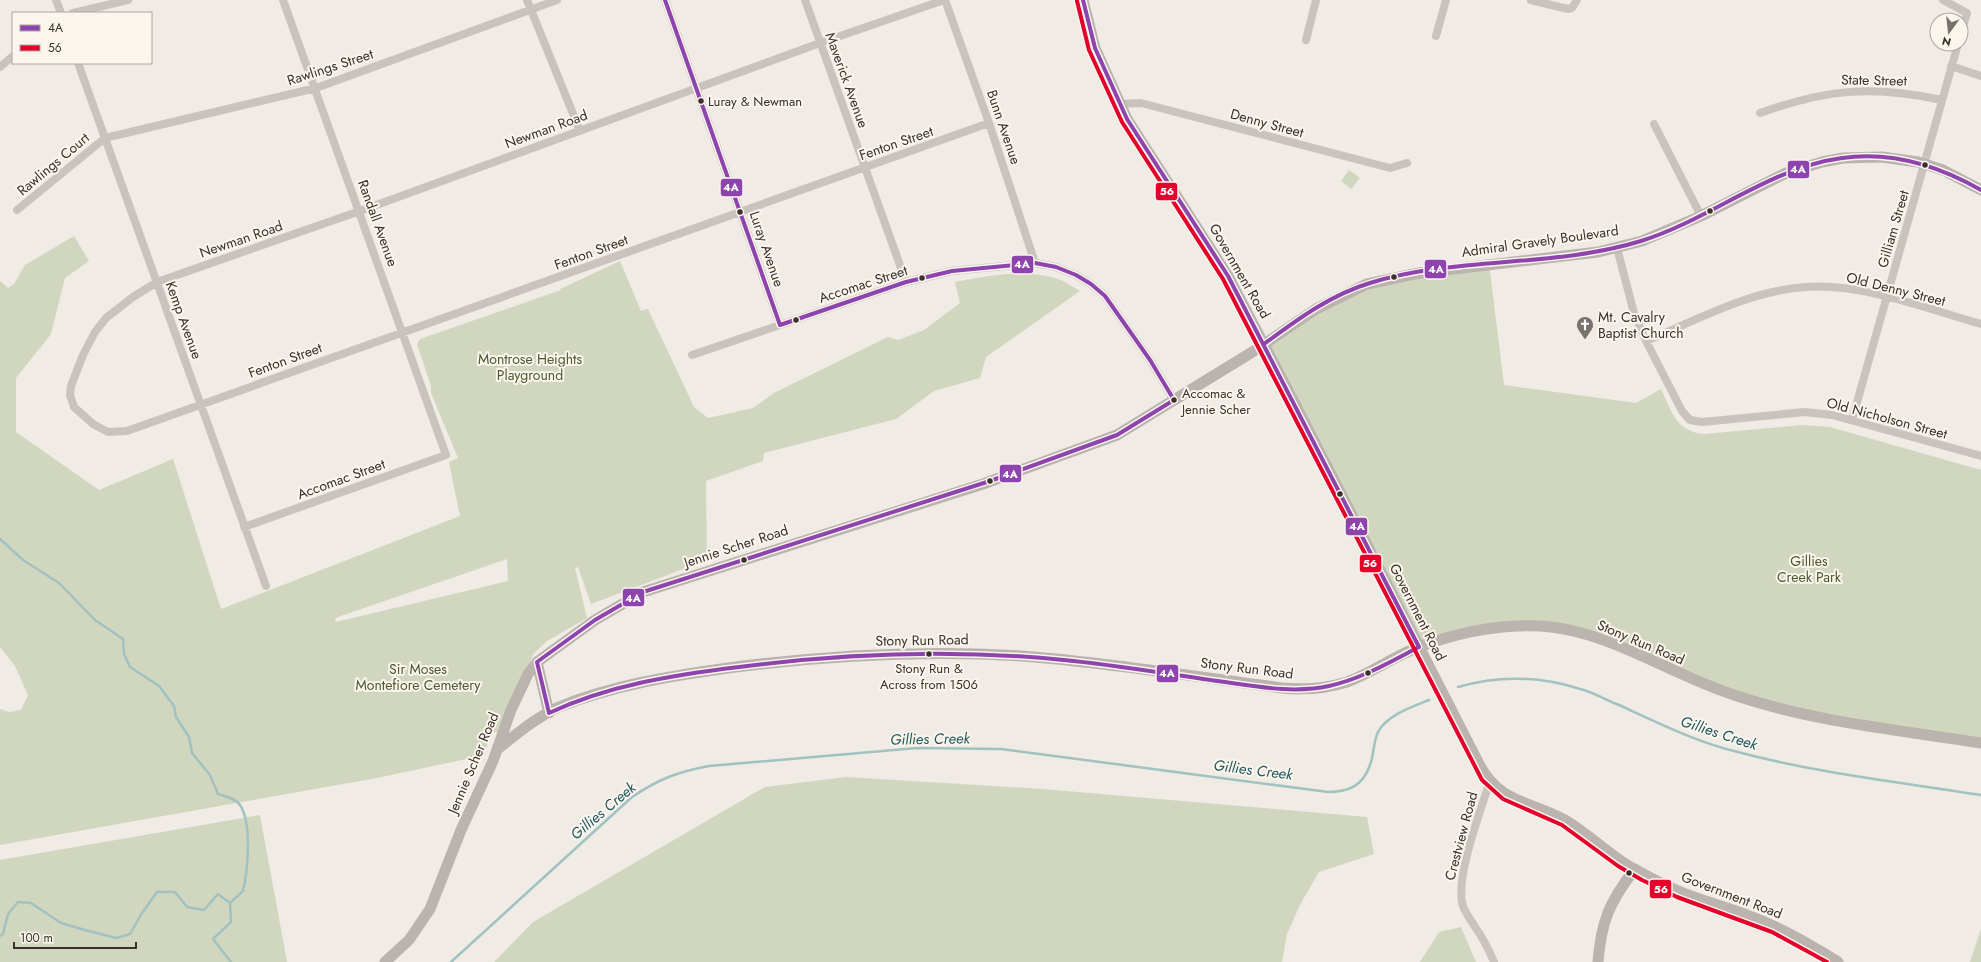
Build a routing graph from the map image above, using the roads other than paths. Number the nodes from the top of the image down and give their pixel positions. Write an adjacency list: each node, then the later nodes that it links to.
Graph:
1 (56, 0): 16 (street)
2 (128, 0): 17 (street)
3 (284, 0): 28 (street, Randall Avenue)
4 (527, 0): 15 (street)
5 (557, 0): 15 (street, Rawlings Street)
6 (665, 0): 29 (street, Luray Avenue)
7 (805, 0): 21 (street, Maverick Avenue)
8 (945, 0): 21 (street, Newman Road); 33 (street, Bunn Avenue)
9 (1083, 0): 31 (street, Government Road)
10 (1316, 0): 20 (street)
11 (1446, 0): 19 (street)
12 (1531, 0): 14 (street)
13 (1943, 0): 18 (street)
14 (1577, 2)
15 (530, 10): 28 (street, Rawlings Street); 35 (street)
16 (61, 12)
17 (77, 12)
18 (1965, 12)
19 (1436, 36)
20 (1306, 40)
21 (820, 43): 29 (street, Newman Road); 39 (street, Maverick Avenue)
22 (1955, 52): 25 (street, Gilliam Street)
23 (12, 57): 26 (street)
24 (78, 64): 36 (street, Kemp Avenue)
25 (1951, 66): 27 (street); 30 (street, Gilliam Street)
26 (0, 67)
27 (1981, 76)
28 (316, 88): 36 (street, Rawlings Street); 42 (street, Randall Avenue)
29 (697, 89): 35 (street, Newman Road); 43 (street, Luray Avenue)
30 (1942, 100): 32 (street, State Street); 38 (street, Gilliam Street)
31 (1120, 104): 37 (street, Denny Street); 54 (street, Government Road)
32 (1760, 113)
33 (989, 123): 39 (street, Fenton Street); 46 (street, Bunn Avenue)
34 (1654, 124): 44 (street)
35 (580, 130): 42 (street, Newman Road)
36 (105, 138): 41 (street, Rawlings Court); 47 (street, Kemp Avenue)
37 (1407, 163)
38 (1925, 164): 40 (street, Admiral Gravely Boulevard); 44 (street, Admiral Gravely Boulevard); 49 (street, Gilliam Street)
39 (864, 167): 43 (street, Fenton Street); 48 (street, Maverick Avenue)
40 (1981, 190)
41 (17, 210)
42 (360, 211): 47 (street, Newman Road); 52 (street, Randall Avenue)
43 (741, 211): 51 (street, Luray Avenue); 52 (street, Fenton Street)
44 (1701, 216): 45 (street, Admiral Gravely Boulevard)
45 (1616, 248): 53 (street); 54 (street, Admiral Gravely Boulevard)
46 (1035, 263): 48 (street, Accomac Street); 57 (street, Accomac Street)
47 (156, 282): 56 (street, Newman Road); 58 (street, Kemp Avenue)
48 (906, 282): 51 (street, Accomac Street)
49 (1887, 297): 50 (street, Old Denny Street); 53 (street, Old Denny Street); 59 (street, Gilliam Street)
50 (1981, 324)
51 (780, 325): 55 (street, Accomac Street)
52 (404, 333): 58 (street, Fenton Street); 60 (street, Randall Avenue)
53 (1646, 341): 59 (street, Old Nicholson Street)
54 (1264, 344): 57 (street, Jennie Scher Road); 64 (street, Government Road)
55 (692, 355)
56 (70, 391): 58 (street, Fenton Street)
57 (1174, 400): 65 (street, Jennie Scher Road)
58 (201, 404): 62 (street, Kemp Avenue)
59 (1852, 420): 61 (street, Old Nicholson Street)
60 (446, 455): 62 (street, Accomac Street)
61 (1981, 456)
62 (244, 528): 63 (street, Kemp Avenue)
63 (266, 586)
64 (1419, 647): 66 (street, Stony Run Road); 67 (street, Stony Run Road); 69 (street, Government Road)
65 (537, 662): 66 (street); 68 (street, Jennie Scher Road)
66 (548, 713): 68 (street, Stony Run Road)
67 (1981, 743)
68 (498, 748): 71 (street, Jennie Scher Road)
69 (1490, 781): 70 (street, Government Road); 72 (street, Crestview Road)
70 (1635, 869): 73 (street); 74 (street, Government Road)
71 (385, 962)
72 (1494, 962)
73 (1598, 962)
74 (1838, 962)

